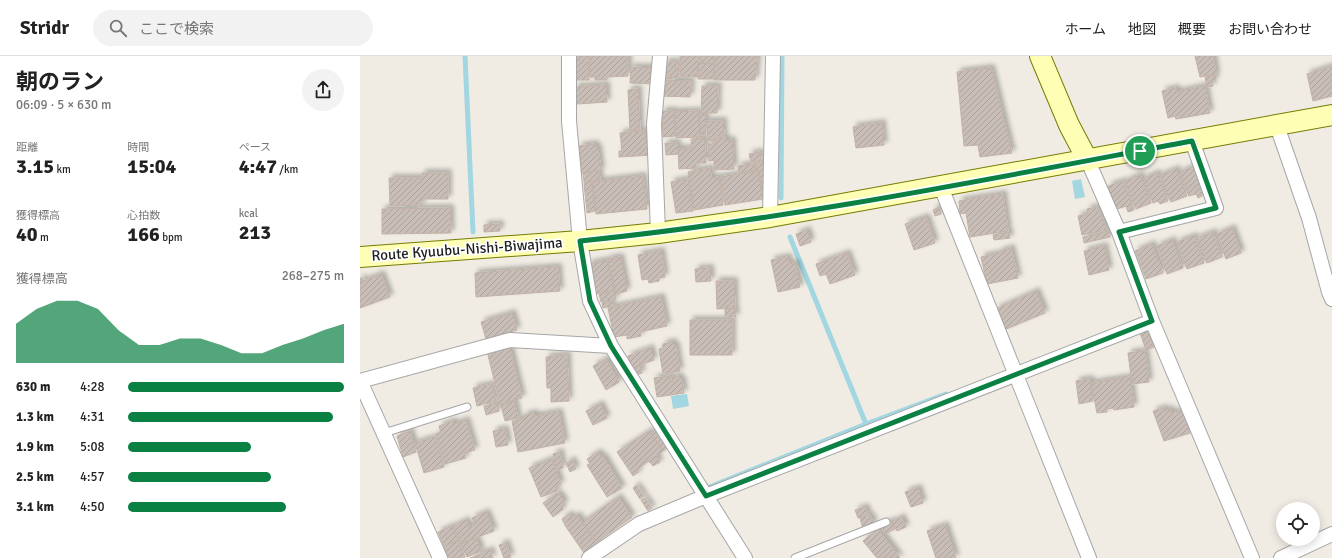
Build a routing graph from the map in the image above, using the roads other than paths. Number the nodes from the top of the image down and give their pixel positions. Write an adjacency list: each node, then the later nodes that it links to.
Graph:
1 (569, 56): 13 (street)
2 (660, 56): 12 (street)
3 (773, 56): 10 (street)
4 (1040, 56): 8 (main road)
5 (1332, 115): 6 (main road, Route Kyuubu-Nishi-Biwajima)
6 (1277, 126): 7 (main road, Route Kyuubu-Nishi-Biwajima); 15 (street)
7 (1192, 141): 8 (main road, Route Kyuubu-Nishi-Biwajima); 11 (street)
8 (1088, 161): 9 (main road, Route Kyuubu-Nishi-Biwajima); 11 (street)
9 (941, 187): 10 (main road, Route Kyuubu-Nishi-Biwajima); 18 (street)
10 (770, 218): 12 (main road, Route Kyuubu-Nishi-Biwajima)
11 (1119, 232): 16 (street)
12 (658, 233): 13 (main road, Route Kyuubu-Nishi-Biwajima)
13 (580, 241): 14 (main road, Route Kyuubu-Nishi-Biwajima); 17 (street)
14 (360, 257)
15 (1332, 299)
16 (1152, 321): 18 (street); 29 (street)
17 (611, 346): 20 (street); 21 (street)
18 (1016, 375): 21 (street); 28 (street)
19 (467, 407): 20 (lane)
20 (384, 433): 24 (street)
21 (706, 496): 25 (street); 26 (street)
22 (886, 522): 27 (lane)
23 (1332, 534): 30 (street)
24 (440, 558)
25 (589, 558)
26 (745, 558)
27 (795, 558)
28 (1089, 558)
29 (1252, 558)
30 (1281, 558)

